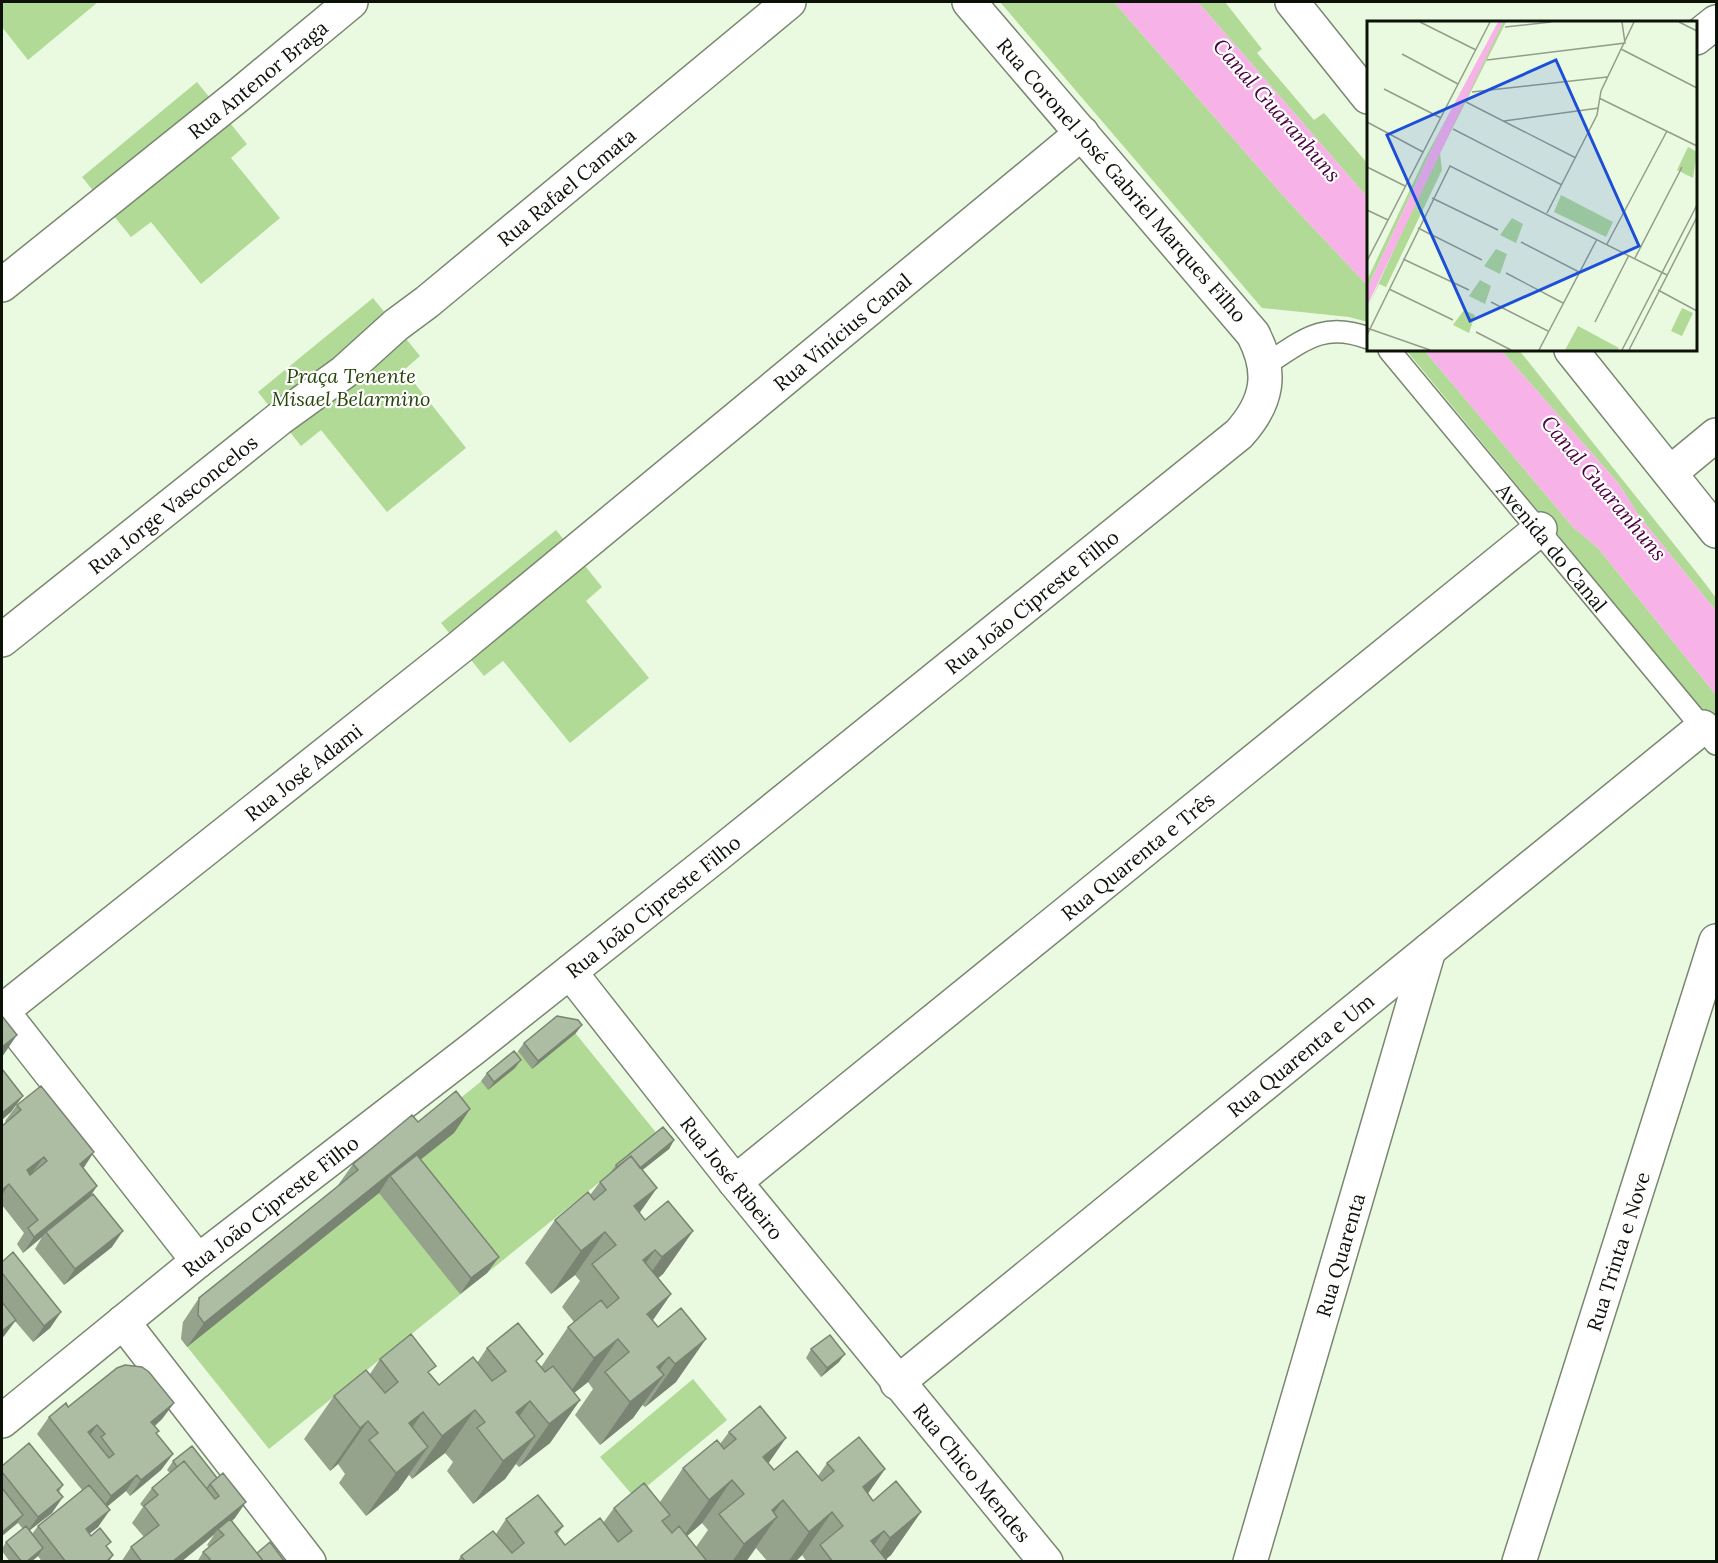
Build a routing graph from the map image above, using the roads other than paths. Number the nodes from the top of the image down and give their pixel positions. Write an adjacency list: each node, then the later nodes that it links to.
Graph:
1 (351, 2): 9 (street, Rua Antenor Braga)
2 (789, 2): 14 (street, Rua Rafael Camata)
3 (969, 2): 8 (street, Rua Coronel José Gabriel Marques Filho)
4 (1292, 2): 7 (street)
5 (1716, 22): 6 (street)
6 (1697, 36)
7 (1367, 96)
8 (1082, 133): 13 (street, Rua Coronel José Gabriel Marques Filho); 18 (street, Rua Vinícius Canal)
9 (2, 285)
10 (1367, 338): 13 (lane)
11 (1390, 351): 17 (lane, Avenida do Canal)
12 (1572, 351): 16 (street)
13 (1265, 365): 24 (street, Rua João Cipreste Filho)
14 (344, 372): 20 (street, Rua Jorge Vasconcelos)
15 (1716, 435): 16 (street)
16 (1670, 473): 19 (street)
17 (1540, 529): 21 (lane, Avenida do Canal); 26 (street, Rua Quarenta e Três)
18 (603, 530): 25 (street, Rua José Adami)
19 (1716, 531)
20 (2, 640)
21 (1710, 735): 23 (street, Rua Quarenta e Um)
22 (1716, 941): 34 (street, Rua Trinta e Nove)
23 (1429, 950): 29 (street, Rua Quarenta e Um); 33 (street, Rua Quarenta)
24 (570, 972): 26 (street, Rua José Ribeiro); 27 (street, Rua João Cipreste Filho)
25 (2, 1011): 27 (street)
26 (735, 1182): 29 (street, Rua José Ribeiro)
27 (198, 1261): 28 (street, Rua João Cipreste Filho)
28 (123, 1322): 30 (street, Rua João Cipreste Filho); 31 (street)
29 (897, 1383): 32 (street, Rua Chico Mendes)
30 (2, 1421)
31 (309, 1562)
32 (1046, 1562)
33 (1250, 1562)
34 (1520, 1562)

